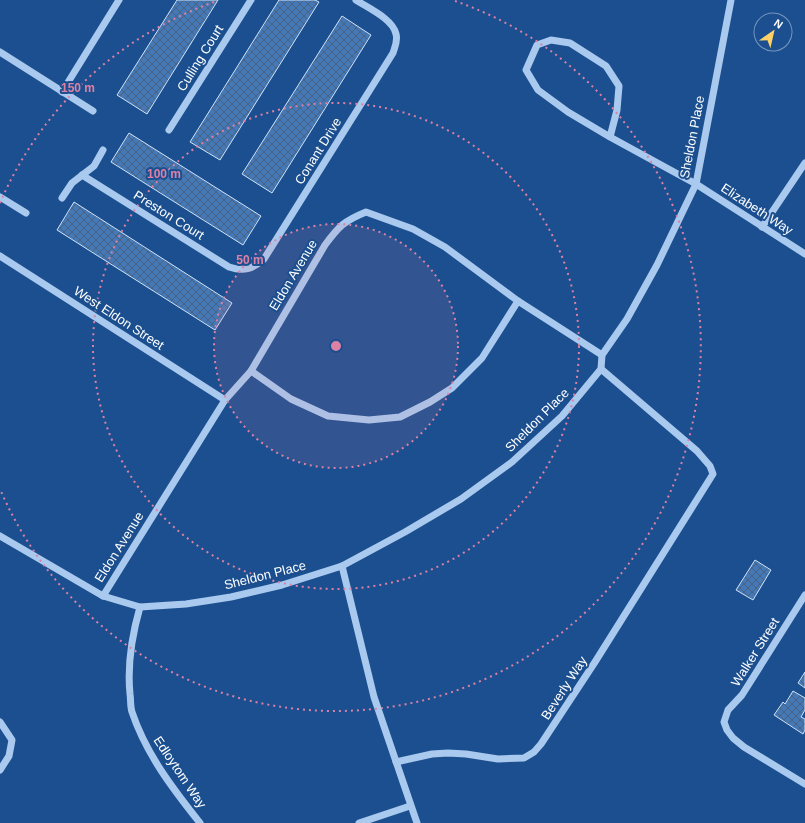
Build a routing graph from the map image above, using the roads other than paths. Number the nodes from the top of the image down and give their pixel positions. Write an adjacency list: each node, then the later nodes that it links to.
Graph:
1 (119, 0): 6 (street)
2 (251, 0): 8 (street, Culling Court)
3 (356, 0): 20 (street, Conant Drive)
4 (731, 0): 13 (street, Sheldon Place)
5 (0, 52): 6 (street)
6 (62, 92): 7 (street)
7 (93, 111)
8 (169, 130)
9 (610, 137): 9 (street, Elizabeth Way); 13 (street, Elizabeth Way)
10 (104, 150): 12 (street)
11 (805, 163): 17 (street)
12 (82, 175): 15 (street); 20 (street, Preston Court)
13 (696, 184): 17 (street, Elizabeth Way); 22 (street, Sheldon Place)
14 (0, 197): 16 (street)
15 (62, 198)
16 (26, 213)
17 (762, 227): 18 (street, Elizabeth Way)
18 (805, 254)
19 (0, 256): 25 (street, West Eldon Street)
20 (245, 270)
21 (518, 302): 22 (street, Eldon Avenue); 24 (street); 24 (street, Eldon Avenue)
22 (602, 355): 23 (street)
23 (601, 369): 27 (street, Sheldon Place); 32 (street, Beverly Way)
24 (251, 371): 25 (street, Eldon Avenue)
25 (225, 400): 29 (street, Eldon Avenue)
26 (0, 536): 29 (street)
27 (342, 566): 30 (street, Sheldon Place); 32 (street)
28 (805, 595): 34 (street, Walker Street)
29 (103, 596): 30 (street)
30 (140, 607): 36 (street, Edloytom Way)
31 (0, 722): 33 (street)
32 (396, 762): 35 (street)
33 (0, 770)
34 (805, 784)
35 (410, 806): 37 (street); 38 (street)
36 (200, 823)
37 (359, 823)
38 (416, 823)

